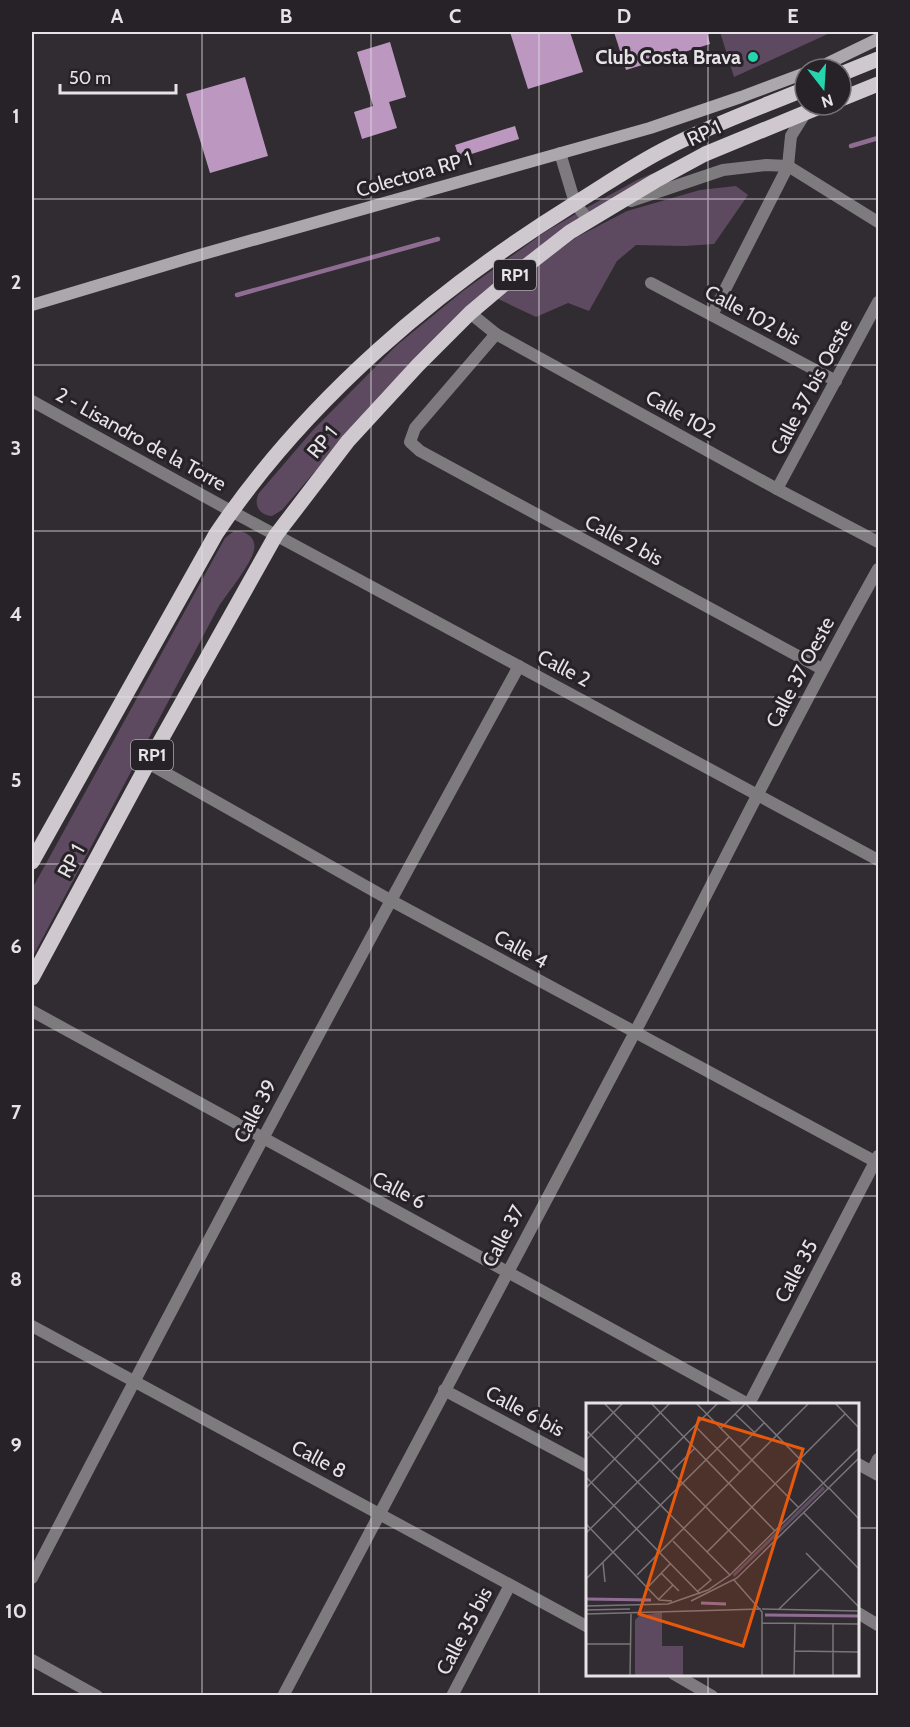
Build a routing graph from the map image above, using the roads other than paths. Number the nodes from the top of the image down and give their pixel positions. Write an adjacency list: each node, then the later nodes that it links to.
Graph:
1 (879, 39): 2 (main road)
2 (841, 57)
3 (879, 59): 4 (main road)
4 (853, 69)
5 (793, 77): 11 (main road, Colectora RP 1)
6 (879, 84): 8 (main road)
7 (793, 94): 13 (main road, RP 1 / RP1)
8 (853, 94)
9 (794, 117): 14 (main road, RP 1 / RP1)
10 (803, 117): 12 (street)
11 (560, 153): 13 (street); 19 (main road, Colectora RP 1)
12 (788, 166): 14 (street); 16 (street); 21 (street)
13 (575, 203): 15 (street); 26 (main road, RP 1 / RP1)
14 (609, 209): 15 (main road, RP 1 / RP1)
15 (589, 220): 20 (main road, RP 1 / RP1)
16 (879, 222)
17 (651, 283): 21 (street, Calle 102 bis)
18 (879, 302): 23 (street, Calle 37 bis Oeste)
19 (32, 305)
20 (470, 313): 22 (street, Calle 102); 27 (main road, RP 1 / RP1)
21 (712, 315): 23 (street, Calle 102 bis)
22 (496, 334): 25 (street, Calle 102); 31 (street, Calle 2 bis)
23 (836, 381): 25 (street, Calle 37 bis Oeste)
24 (32, 400): 26 (street, 2 - Lisandro de la Torre)
25 (777, 489): 28 (street, Calle 102)
26 (231, 511): 27 (street, Calle 2); 35 (main road, RP 1 / RP1)
27 (276, 535): 30 (street, Calle 2); 32 (main road, RP 1 / RP1)
28 (879, 542)
29 (879, 570): 31 (street, Calle 37 Oeste)
30 (519, 666): 33 (street, Calle 2); 36 (street, Calle 39)
31 (822, 669): 33 (street, Calle 37 Oeste)
32 (147, 763): 36 (street, Calle 4); 37 (main road, RP 1 / RP1)
33 (757, 794): 34 (street, Calle 2); 39 (street, Calle 37)
34 (879, 860)
35 (32, 862)
36 (390, 900): 39 (street, Calle 4); 40 (street, Calle 39)
37 (32, 978)
38 (32, 1011): 40 (street, Calle 6)
39 (635, 1033): 41 (street, Calle 4); 42 (street, Calle 37)
40 (263, 1139): 42 (street, Calle 6); 44 (street, Calle 39)
41 (877, 1160): 47 (street, Calle 35)
42 (507, 1270): 45 (street, Calle 37); 46 (street, Calle 6)
43 (32, 1326): 44 (street, Calle 8)
44 (133, 1382): 52 (street, Calle 8); 53 (street, Calle 39)
45 (444, 1390): 50 (street, Calle 6 bis); 52 (street, Calle 37)
46 (746, 1403)
47 (749, 1403)
48 (879, 1459): 51 (street)
49 (859, 1465): 51 (street)
50 (586, 1466)
51 (875, 1473)
52 (378, 1513): 54 (street, Calle 8); 61 (street, Calle 37)
53 (32, 1578)
54 (510, 1586): 57 (street, Calle 8); 62 (street, Calle 35 bis)
55 (859, 1614): 56 (street)
56 (879, 1625)
57 (586, 1626)
58 (32, 1660): 60 (street)
59 (678, 1676): 63 (street)
60 (98, 1695)
61 (283, 1695)
62 (452, 1695)
63 (711, 1695)

